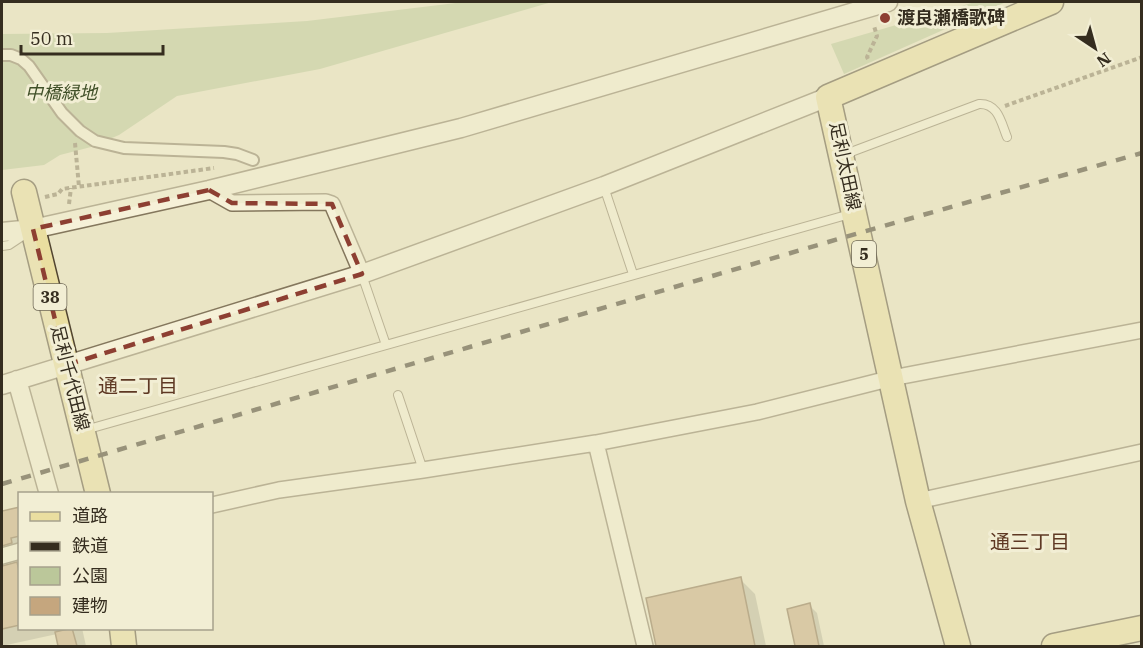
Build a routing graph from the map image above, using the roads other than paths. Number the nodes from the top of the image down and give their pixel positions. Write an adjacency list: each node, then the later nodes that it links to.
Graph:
1 (888, 2): 9 (street)
2 (1051, 2): 4 (main road, 足利太田線)
3 (2, 55): 7 (street)
4 (828, 97): 6 (main road, 足利太田線 / 5); 8 (street)
5 (1007, 137): 6 (lane)
6 (842, 156): 11 (main road, 足利太田線 / 5)
7 (253, 160)
8 (604, 186): 15 (street); 16 (lane)
9 (209, 190): 12 (street); 15 (street)
10 (24, 192): 12 (main road, 足利千代田線 / 38)
11 (855, 212): 16 (lane); 20 (main road, 足利太田線 / 5)
12 (33, 229): 13 (street); 14 (lane); 19 (main road, 足利千代田線 / 38)
13 (2, 232)
14 (2, 246)
15 (362, 274): 18 (lane); 19 (street)
16 (633, 274): 18 (lane)
17 (1142, 330): 20 (street)
18 (386, 345): 23 (lane)
19 (66, 365): 21 (street); 23 (main road, 足利千代田線 / 38)
20 (892, 378): 24 (street); 29 (main road, 足利太田線 / 5)
21 (9, 382): 27 (street)
22 (398, 394): 26 (lane)
23 (84, 430): 28 (main road, 足利千代田線 / 38)
24 (596, 443): 26 (street); 36 (street)
25 (1142, 452): 29 (street)
26 (423, 470): 30 (street)
27 (48, 492)
28 (98, 492)
29 (918, 501): 37 (main road, 足利太田線 / 5)
30 (213, 505)
31 (18, 552): 32 (street)
32 (2, 556)
33 (1142, 628): 38 (main road)
34 (122, 630): 35 (main road)
35 (124, 646)
36 (645, 646)
37 (958, 646)
38 (1054, 646)

